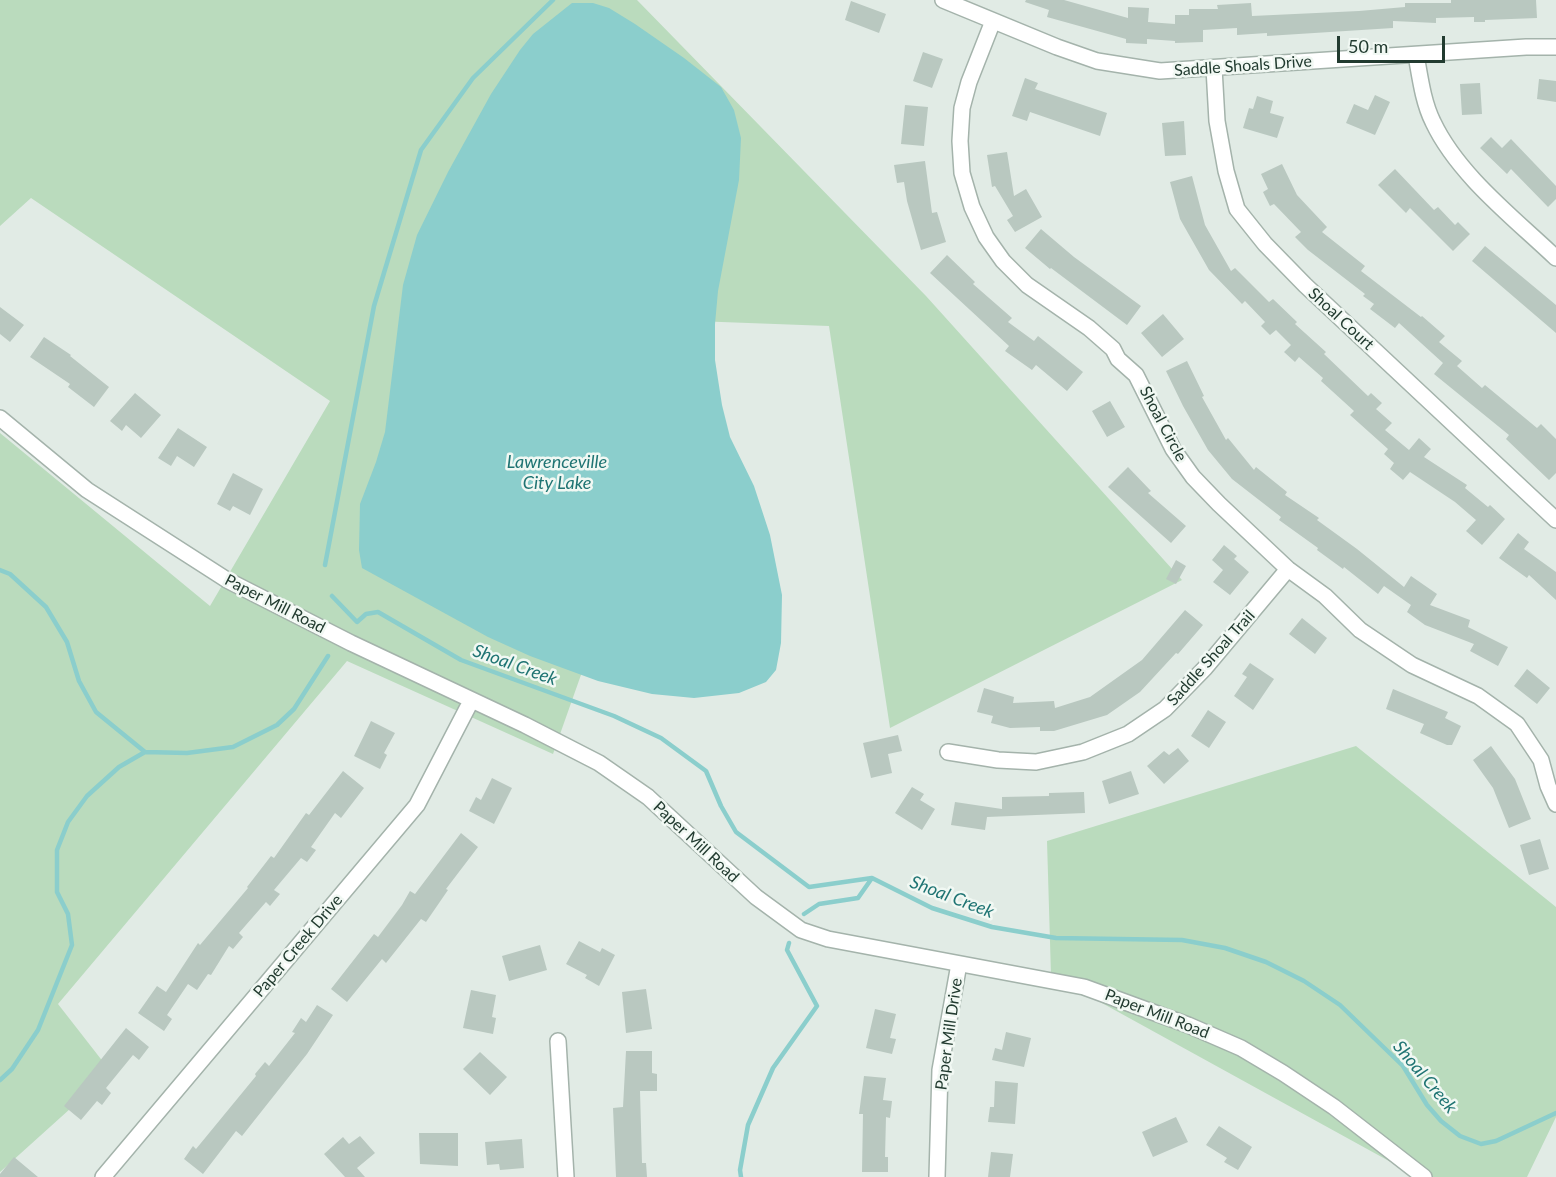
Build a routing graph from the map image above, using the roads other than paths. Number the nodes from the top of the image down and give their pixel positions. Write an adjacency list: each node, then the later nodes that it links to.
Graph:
1 (943, 0): 2 (street, Saddle Shoals Drive)
2 (993, 21): 5 (street, Saddle Shoals Drive); 9 (street, Shoal Circle)
3 (1556, 48): 4 (street, Saddle Shoals Drive)
4 (1416, 55): 5 (street, Saddle Shoals Drive); 6 (street)
5 (1214, 68): 8 (street, Shoal Court)
6 (1556, 258)
7 (0, 418): 10 (street, Paper Mill Road)
8 (1556, 520)
9 (1288, 569): 11 (street, Saddle Shoal Trail); 12 (street, Shoal Circle)
10 (471, 701): 13 (street, Paper Mill Road); 15 (street, Paper Creek Drive)
11 (948, 752)
12 (1556, 804)
13 (959, 964): 17 (street, Paper Mill Drive); 18 (street, Paper Mill Road)
14 (558, 1041): 16 (street)
15 (103, 1177)
16 (566, 1177)
17 (937, 1177)
18 (1425, 1177)

